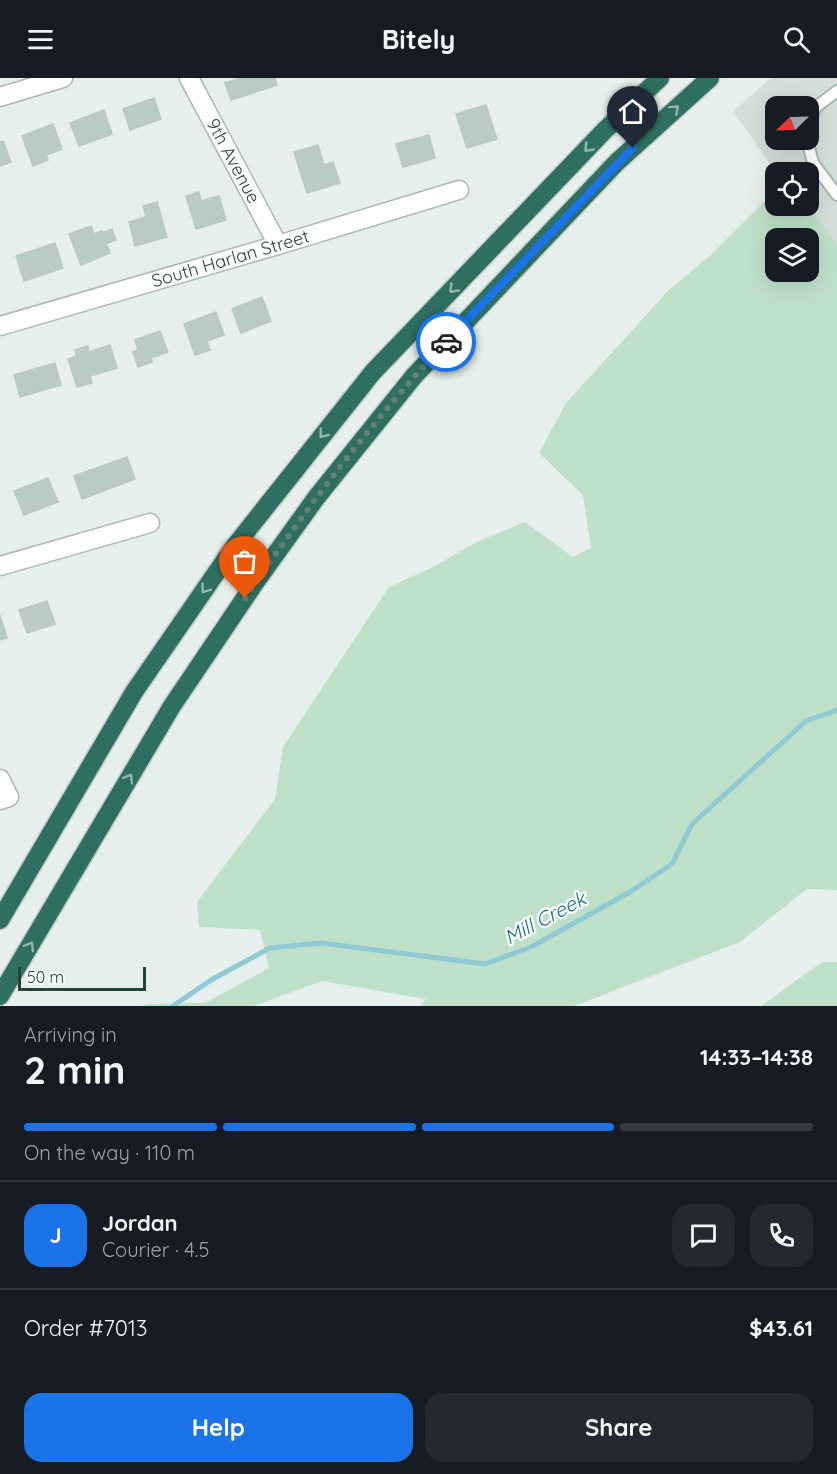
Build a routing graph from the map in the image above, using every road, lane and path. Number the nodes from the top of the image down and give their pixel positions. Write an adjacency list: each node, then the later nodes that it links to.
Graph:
1 (63, 78): 6 (street)
2 (189, 78): 11 (street, 9th Avenue)
3 (660, 78): 17 (highway, one-way to 17)
4 (710, 78): 18 (highway, one-way to 4)
5 (837, 91): 7 (lane)
6 (0, 97)
7 (819, 105)
8 (810, 150): 10 (lane)
9 (459, 190): 11 (street, South Harlan Street)
10 (837, 195)
11 (278, 245): 12 (street, South Harlan Street)
12 (0, 326)
13 (150, 523): 14 (street)
14 (0, 566)
15 (0, 779): 16 (street)
16 (5, 798)
17 (0, 920)
18 (0, 996)

